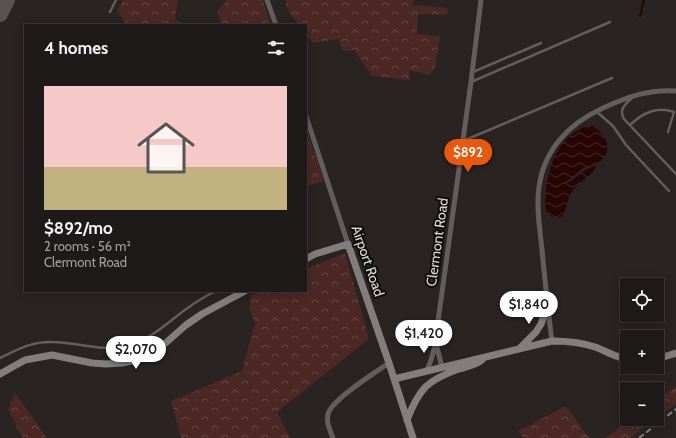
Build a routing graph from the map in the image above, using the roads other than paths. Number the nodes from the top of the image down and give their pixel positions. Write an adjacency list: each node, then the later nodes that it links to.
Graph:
1 (116, 0): 4 (lane)
2 (267, 0): 6 (street)
3 (481, 0): 8 (street, Clermont Road)
4 (110, 12)
5 (610, 22): 10 (lane)
6 (276, 24)
7 (541, 43): 8 (lane)
8 (473, 72): 10 (street, Clermont Road)
9 (612, 78): 17 (lane)
10 (471, 82): 17 (street, Clermont Road)
11 (676, 90): 12 (street)
12 (634, 96): 13 (street); 15 (lane)
13 (597, 111): 19 (lane); 24 (street)
14 (307, 119): 20 (street, Airport Road)
15 (630, 125): 16 (lane); 18 (lane)
16 (668, 132)
17 (463, 141): 26 (street, Clermont Road)
18 (676, 174)
19 (669, 192)
20 (348, 244): 21 (street); 33 (street, Airport Road)
21 (307, 258)
22 (214, 292): 32 (lane)
23 (243, 292): 36 (street)
24 (547, 307): 25 (street); 27 (street)
25 (552, 341): 27 (street); 31 (street)
26 (436, 344): 34 (street, Clermont Road); 35 (street, Clermont Road)
27 (519, 348): 29 (street)
28 (676, 353): 30 (street)
29 (488, 356): 34 (street); 38 (street)
30 (664, 356)
31 (620, 357)
32 (0, 358)
33 (389, 363): 37 (street, Airport Road); 40 (street)
34 (442, 367): 35 (street)
35 (426, 371): 37 (street)
36 (0, 374)
37 (394, 379): 38 (street, Airport Road)
38 (407, 420): 39 (street, Airport Road)
39 (411, 437)
40 (333, 438)

